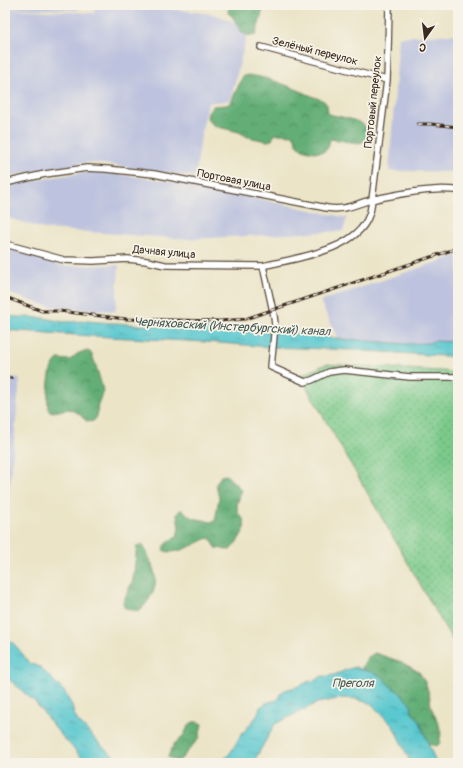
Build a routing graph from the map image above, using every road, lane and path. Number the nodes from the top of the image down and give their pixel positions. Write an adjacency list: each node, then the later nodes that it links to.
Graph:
1 (389, 5): 3 (street, Портовый переулок)
2 (261, 48): 3 (street, Зелёный переулок)
3 (387, 80): 6 (street, Портовый переулок)
4 (5, 182): 6 (street, Портовая улица)
5 (458, 190): 6 (street, Портовая улица)
6 (372, 200): 8 (street, Портовый переулок)
7 (5, 244): 8 (street, Дачная улица)
8 (263, 266): 9 (street)
9 (458, 377)

